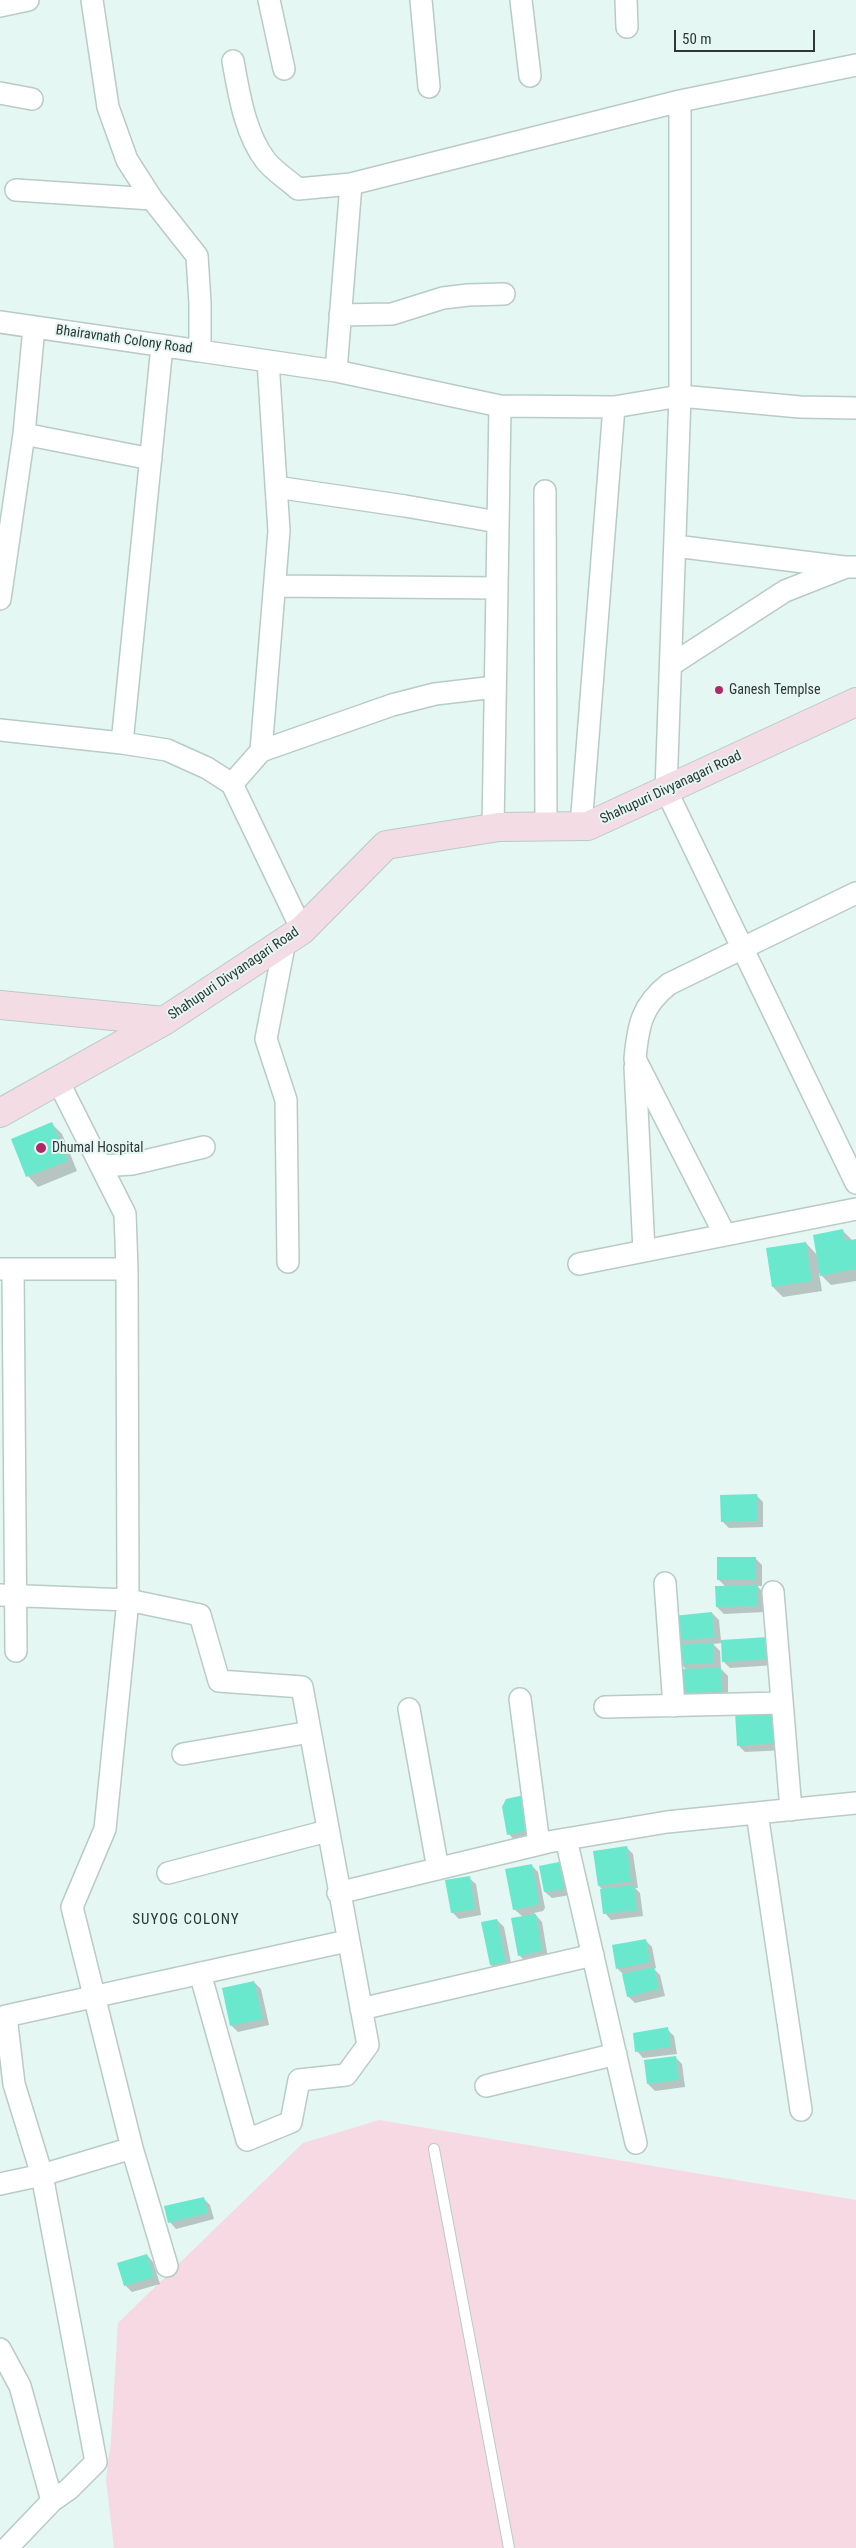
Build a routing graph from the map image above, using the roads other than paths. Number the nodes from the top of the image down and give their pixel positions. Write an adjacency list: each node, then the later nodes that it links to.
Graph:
1 (28, 0): 7 (street)
2 (92, 0): 19 (street, Bhairavnath Colony Road)
3 (269, 0): 11 (street)
4 (421, 0): 13 (street)
5 (521, 0): 12 (street)
6 (626, 0): 8 (street)
7 (0, 6)
8 (627, 27)
9 (232, 61): 17 (street)
10 (856, 65): 16 (street)
11 (284, 69)
12 (530, 76)
13 (428, 87)
14 (0, 93): 15 (street)
15 (32, 99)
16 (680, 101): 17 (street); 28 (street)
17 (351, 184): 21 (street)
18 (16, 190): 19 (street)
19 (152, 199): 25 (street, Bhairavnath Colony Road)
20 (504, 294): 21 (street)
21 (340, 315): 27 (street)
22 (0, 322): 23 (street, Bhairavnath Colony Road)
23 (34, 327): 24 (street, Bhairavnath Colony Road); 32 (street)
24 (162, 346): 25 (street, Bhairavnath Colony Road); 33 (street)
25 (200, 351): 26 (street)
26 (268, 361): 27 (street); 34 (street)
27 (336, 371): 29 (street)
28 (680, 396): 30 (street); 31 (street); 37 (street)
29 (500, 406): 30 (street); 36 (street)
30 (614, 407): 50 (street)
31 (856, 408)
32 (24, 434): 33 (street); 41 (street)
33 (151, 459): 46 (street)
34 (276, 487): 36 (street); 39 (street)
35 (545, 491): 51 (street)
36 (498, 522): 40 (street)
37 (675, 546): 38 (street); 42 (street)
38 (851, 567): 42 (street)
39 (275, 586): 40 (street); 47 (street)
40 (497, 588): 43 (street)
41 (0, 599)
42 (671, 665): 49 (street)
43 (495, 687): 47 (street); 52 (street)
44 (856, 702): 49 (main road, Shahupuri Divyanagari Road)
45 (0, 730): 46 (street)
46 (122, 743): 48 (street)
47 (261, 751): 48 (street)
48 (232, 784): 54 (street)
49 (666, 790): 50 (main road, Shahupuri Divyanagari Road); 55 (street)
50 (581, 826): 51 (main road, Shahupuri Divyanagari Road)
51 (546, 827): 52 (main road, Shahupuri Divyanagari Road)
52 (493, 828): 54 (main road, Shahupuri Divyanagari Road)
53 (856, 893): 55 (street)
54 (293, 935): 57 (main road, Shahupuri Divyanagari Road); 67 (street)
55 (743, 949): 58 (street); 63 (street)
56 (0, 1005): 57 (main road, Shahupuri Divyanagari Road)
57 (164, 1021): 59 (main road)
58 (635, 1059): 65 (street); 66 (street)
59 (58, 1081): 60 (main road); 62 (street)
60 (0, 1113)
61 (204, 1147): 62 (street)
62 (101, 1166): 70 (street)
63 (856, 1184)
64 (856, 1209): 65 (street)
65 (725, 1235): 66 (street)
66 (644, 1252): 68 (street)
67 (288, 1262)
68 (579, 1264)
69 (6, 1269): 70 (street); 71 (street)
70 (128, 1269): 75 (street)
71 (7, 1484): 74 (street)
72 (665, 1583): 79 (street)
73 (773, 1592): 78 (street)
74 (8, 1596): 75 (street); 76 (street)
75 (128, 1600): 82 (street); 96 (street)
76 (16, 1651)
77 (520, 1699): 89 (street)
78 (782, 1703): 79 (street); 85 (street)
79 (674, 1706): 80 (street)
80 (605, 1707)
81 (409, 1709): 90 (street)
82 (310, 1732): 83 (street); 87 (street)
83 (183, 1754)
84 (856, 1803): 85 (street)
85 (791, 1810): 86 (street)
86 (757, 1813): 88 (street); 101 (street)
87 (327, 1831): 91 (street); 92 (street)
88 (566, 1839): 89 (street); 94 (street)
89 (539, 1844): 90 (street)
90 (438, 1869): 92 (street)
91 (168, 1873)
92 (338, 1893): 93 (street)
93 (347, 1941): 95 (street); 97 (street)
94 (593, 1955): 97 (street); 99 (street)
95 (200, 1973): 96 (street); 97 (street)
96 (94, 1996): 98 (street); 103 (street)
97 (362, 2009)
98 (3, 2018): 105 (street)
99 (616, 2054): 100 (street); 102 (street)
100 (486, 2086)
101 (800, 2110)
102 (636, 2143)
103 (132, 2148): 105 (street); 107 (street)
104 (434, 2149): 111 (lane)
105 (42, 2175): 106 (street); 109 (street)
106 (0, 2184)
107 (167, 2266)
108 (0, 2349): 109 (street)
109 (61, 2495): 110 (street)
110 (6, 2548)
111 (510, 2548)

